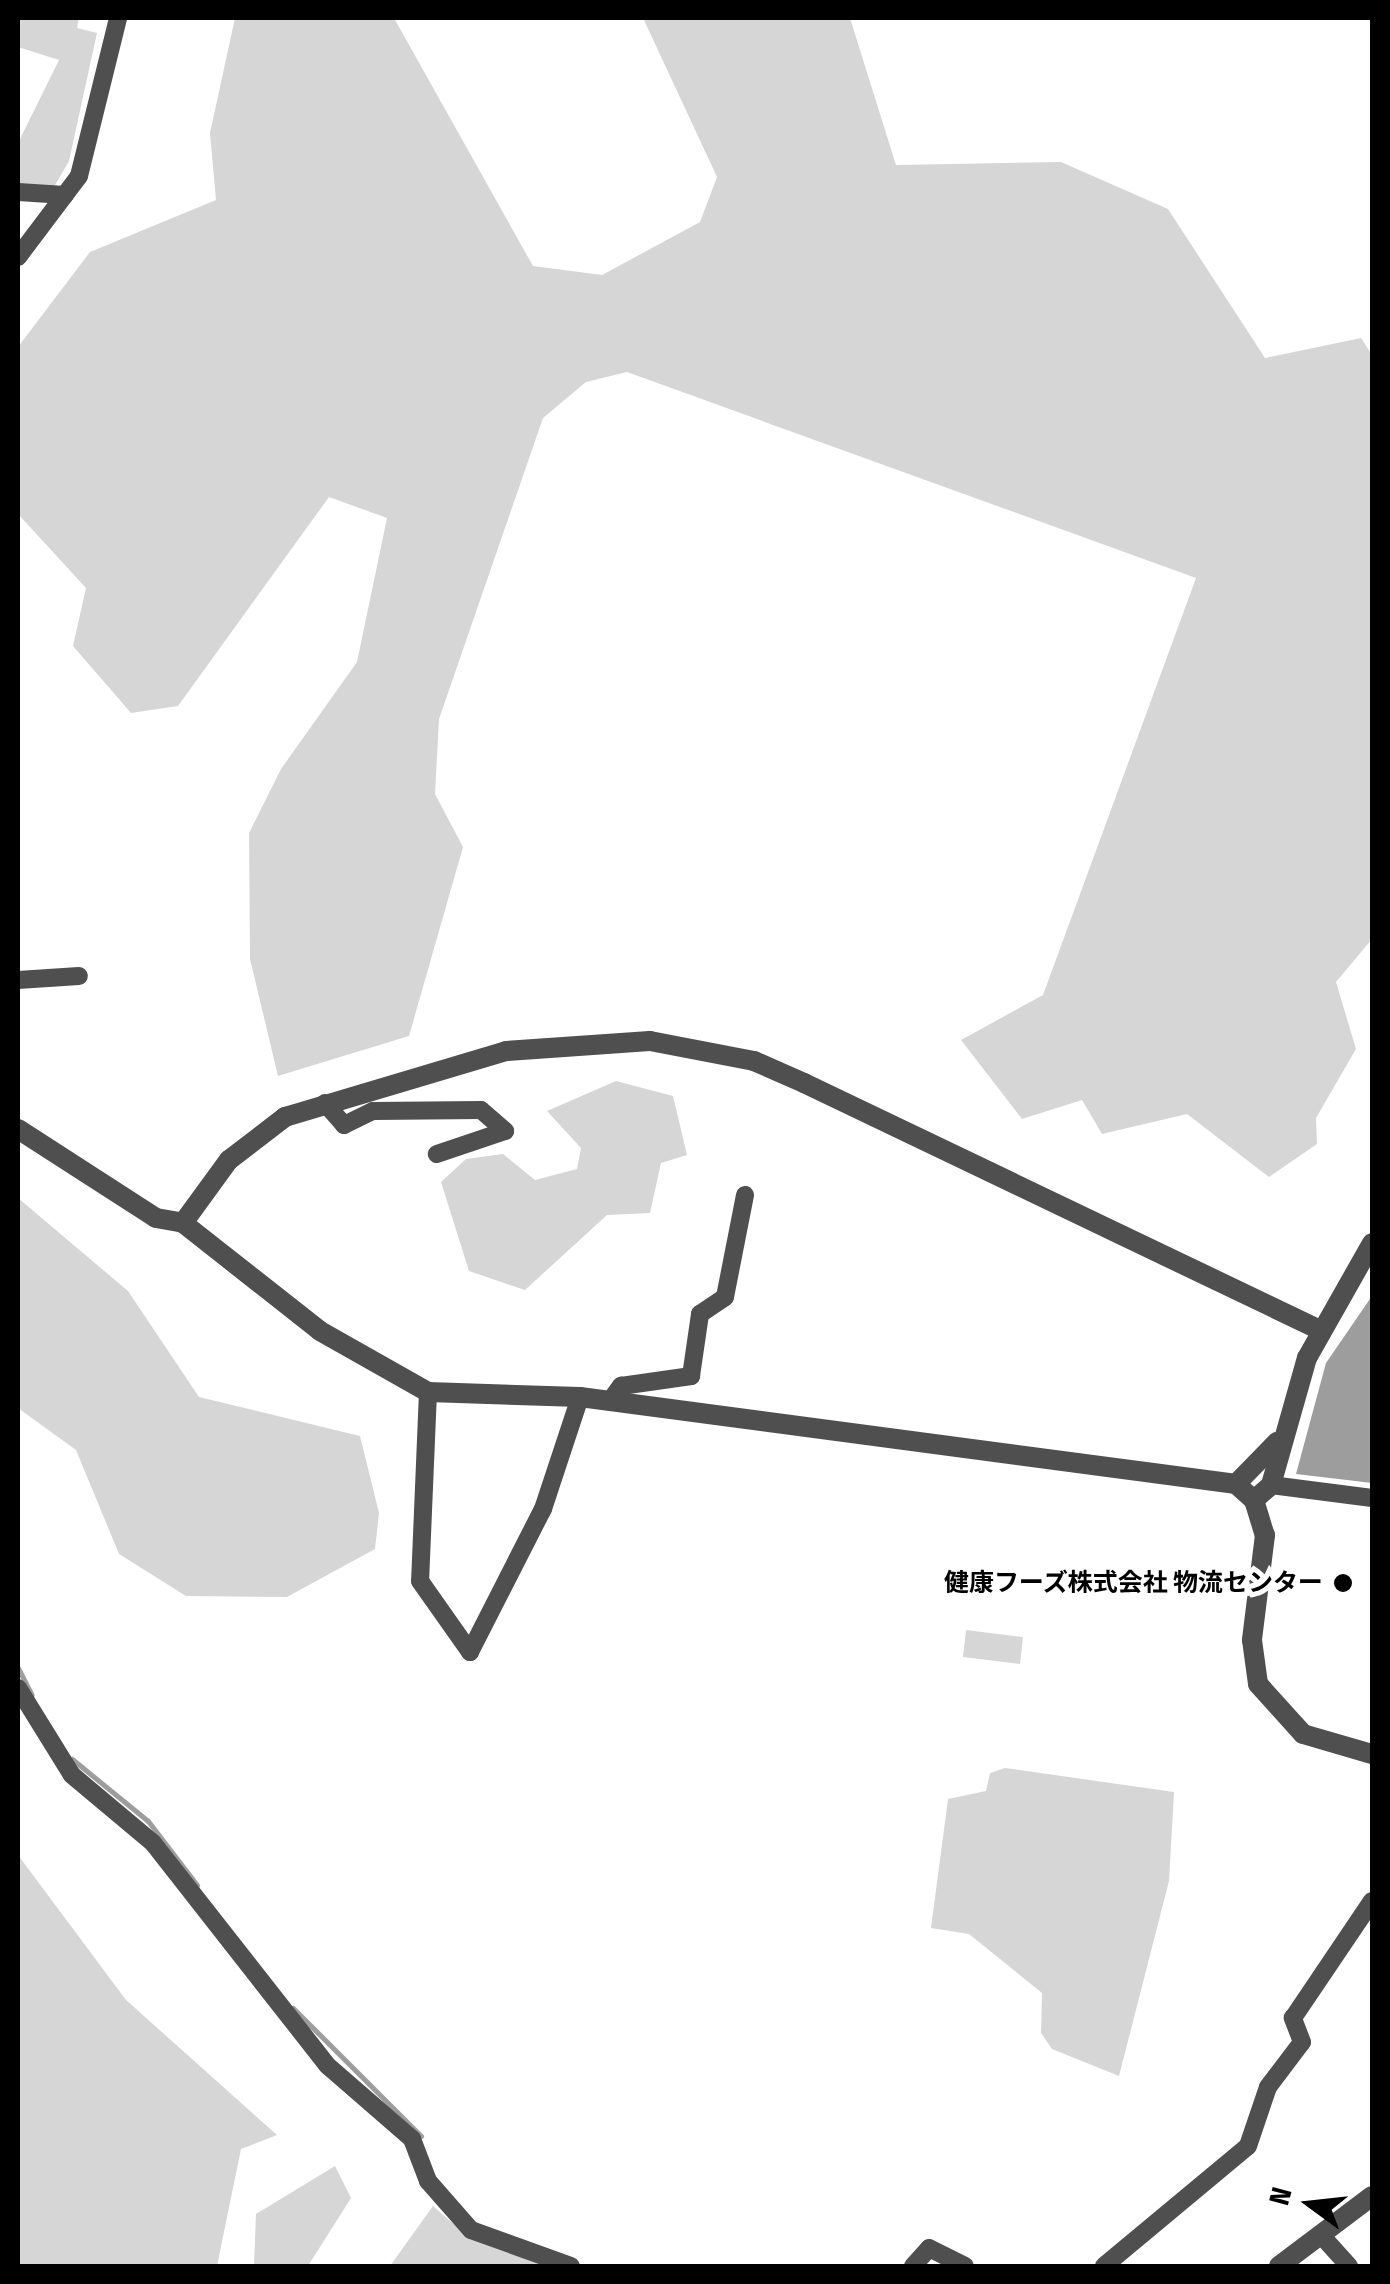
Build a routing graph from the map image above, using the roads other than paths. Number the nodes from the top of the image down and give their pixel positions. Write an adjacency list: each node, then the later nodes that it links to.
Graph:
1 (118, 18): 3 (street)
2 (18, 192): 3 (street)
3 (65, 195): 4 (street)
4 (18, 257)
5 (79, 976): 6 (street)
6 (18, 980)
7 (324, 1103): 9 (street); 11 (street); 13 (street)
8 (18, 1129): 11 (street)
9 (437, 1154)
10 (745, 1195): 16 (street)
11 (183, 1223): 14 (street)
12 (1372, 1243): 13 (street)
13 (1320, 1330): 17 (street)
14 (428, 1392): 15 (street); 15 (street)
15 (580, 1397): 16 (street)
16 (610, 1401): 18 (street)
17 (1280, 1436): 18 (street); 19 (street)
18 (1236, 1484): 21 (street)
19 (1271, 1485): 20 (street); 21 (street)
20 (1372, 1498)
21 (1254, 1500): 23 (street)
22 (18, 1688): 27 (street)
23 (1372, 1754)
24 (1372, 1901): 30 (street)
25 (1372, 2196): 26 (street)
26 (1321, 2235): 31 (street); 32 (street)
27 (571, 2266)
28 (913, 2266): 29 (street)
29 (965, 2266)
30 (1104, 2266)
31 (1279, 2266)
32 (1348, 2266)

